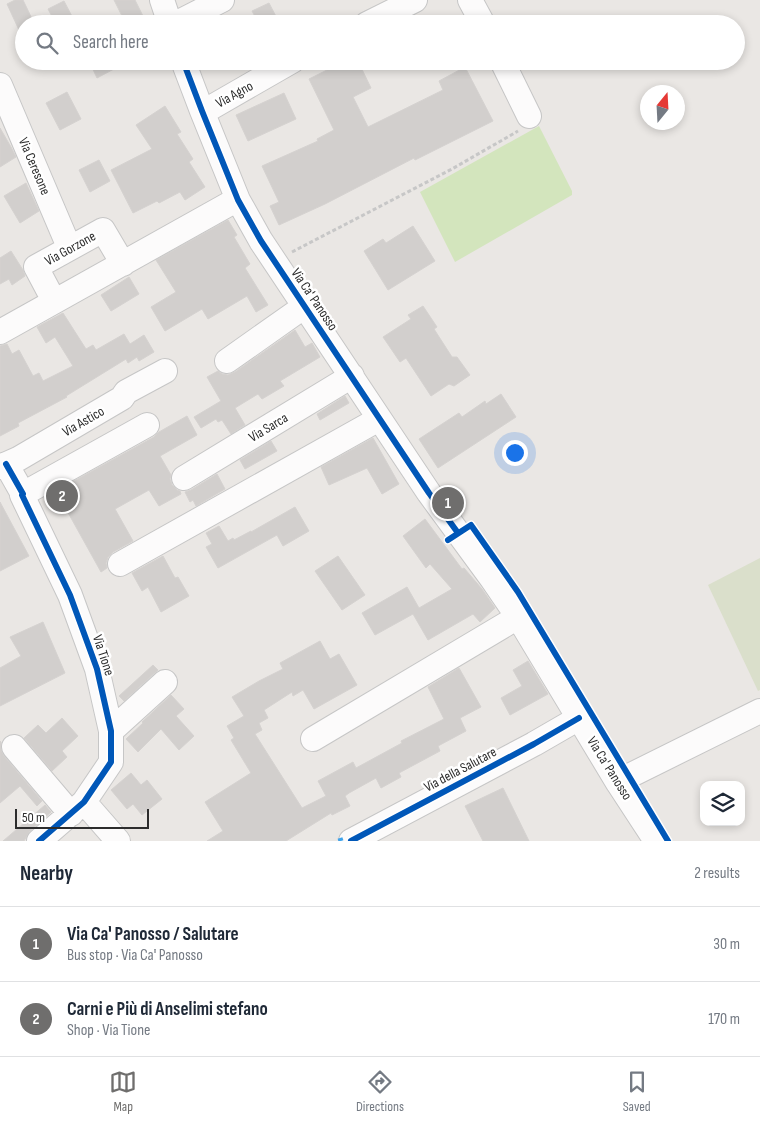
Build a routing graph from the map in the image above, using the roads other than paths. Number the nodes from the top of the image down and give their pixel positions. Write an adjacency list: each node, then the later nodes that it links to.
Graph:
1 (162, 0): 5 (street)
2 (222, 0): 6 (street)
3 (415, 0): 7 (street)
4 (470, 0): 8 (street)
5 (167, 15)
6 (193, 15)
7 (385, 15)
8 (478, 15)
9 (186, 70): 13 (street, Via Ca' Panosso)
10 (276, 70): 13 (street, Via Agno)
11 (506, 70): 14 (street)
12 (0, 86): 15 (street, Via Ceresone)
13 (202, 111): 16 (street, Via Ca' Panosso)
14 (529, 116)
15 (7, 118): 17 (street, Via Ceresone)
16 (238, 200): 18 (street); 20 (street, Via Ca' Panosso)
17 (69, 248): 18 (street, Via Gorzone); 19 (street, Via Gorzone)
18 (123, 264): 19 (street)
19 (54, 301): 21 (street)
20 (304, 306): 22 (street, Via Ca' Panosso); 24 (street, Via Ca' Panosso)
21 (0, 332)
22 (227, 361)
23 (165, 371): 27 (street, Via Astico)
24 (352, 376): 25 (street, Via Ca' Panosso); 28 (street, Via Sarca)
25 (379, 419): 30 (street); 31 (street, Via Ca' Panosso)
26 (147, 425): 29 (street)
27 (3, 466): 29 (street, Via Tione)
28 (184, 478)
29 (23, 494): 35 (street, Via Tione)
30 (120, 564)
31 (518, 617): 34 (street, Via Ca' Panosso); 36 (street)
32 (165, 682): 35 (street)
33 (760, 711): 38 (street)
34 (579, 718): 38 (street, Via Ca' Panosso); 42 (street, Via della Salutare)
35 (111, 731): 39 (street, Via Tione)
36 (313, 740)
37 (14, 747): 39 (street)
38 (618, 783): 43 (street, Via Ca' Panosso)
39 (77, 808): 40 (street, Via Tione); 41 (street)
40 (39, 841)
41 (118, 841)
42 (351, 841)
43 (656, 841)

